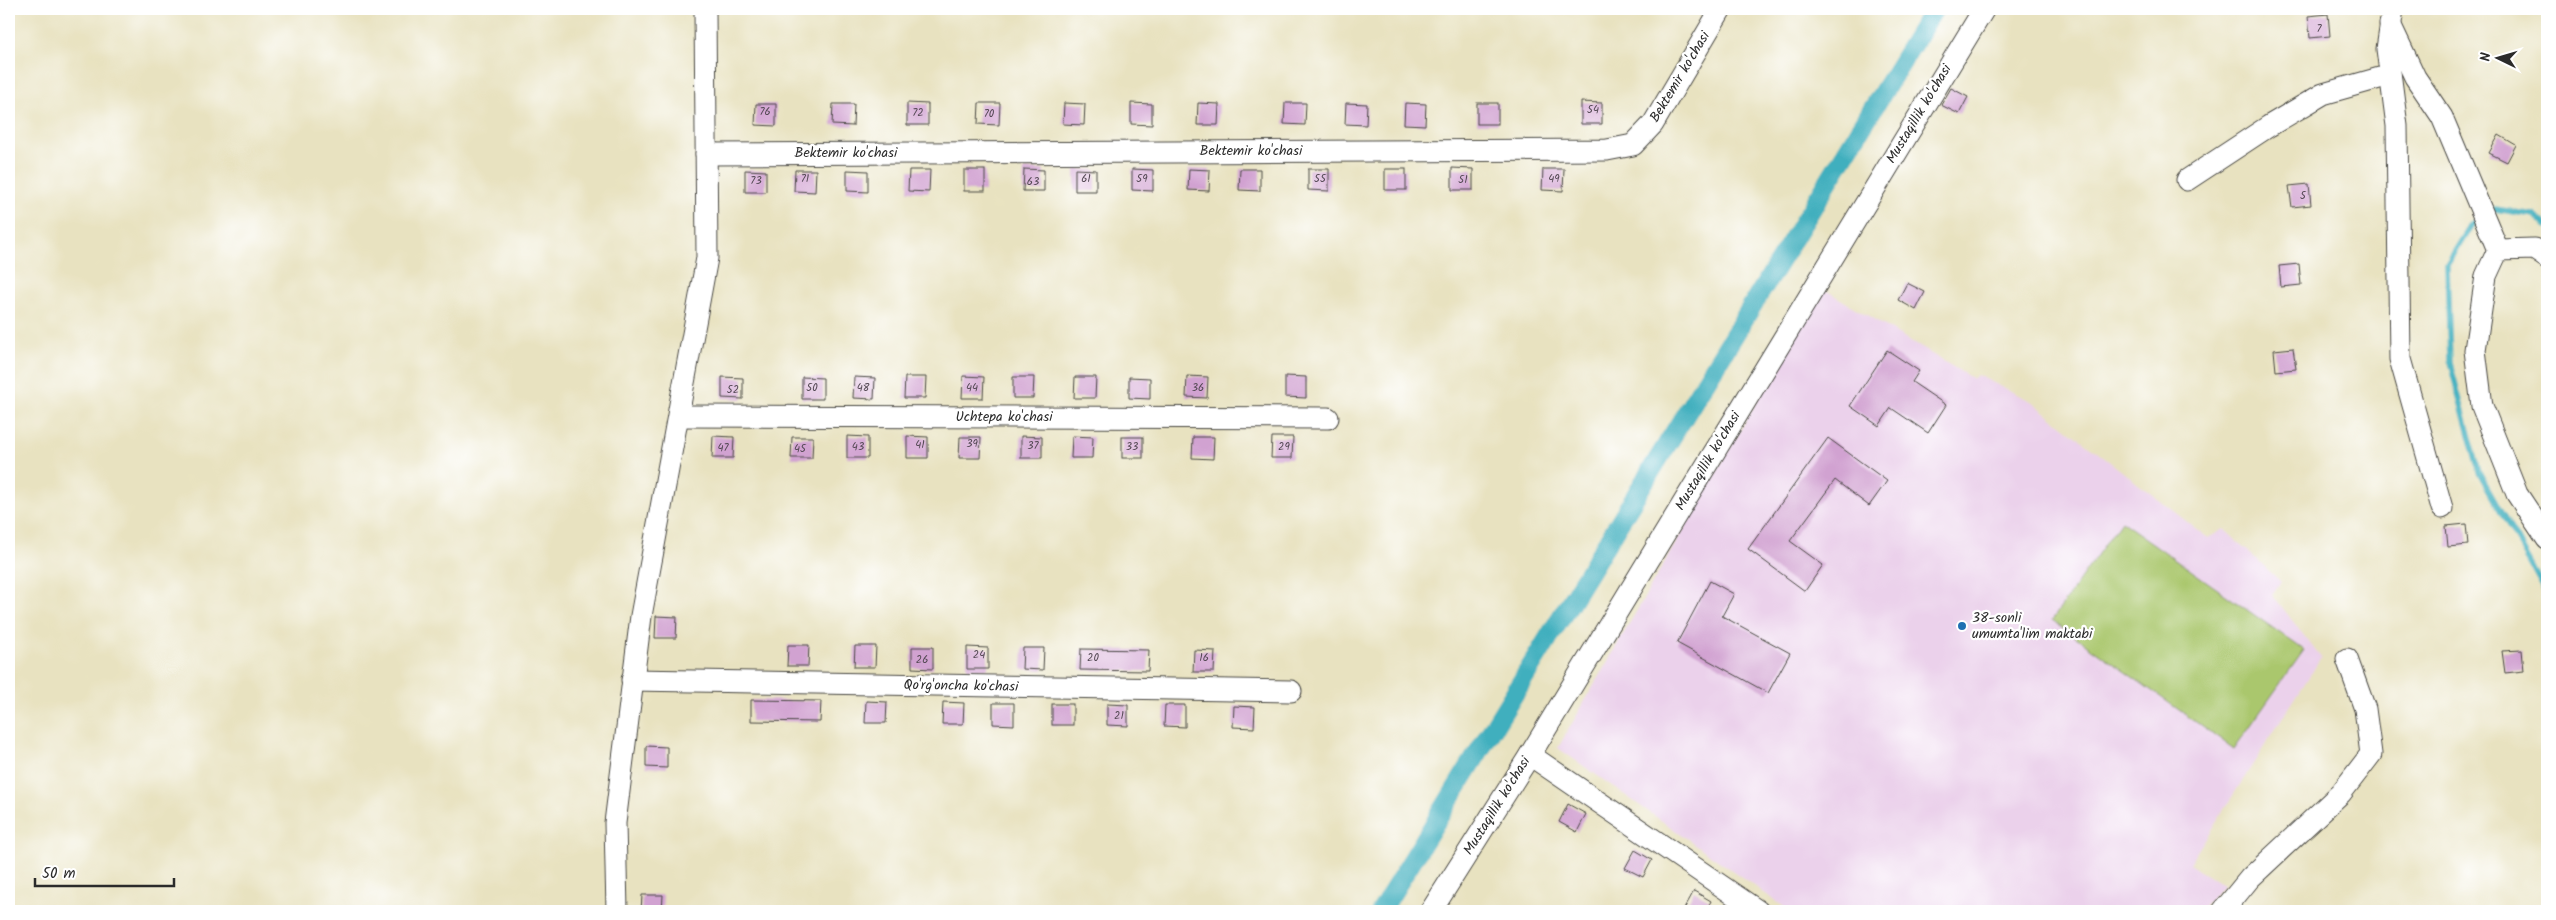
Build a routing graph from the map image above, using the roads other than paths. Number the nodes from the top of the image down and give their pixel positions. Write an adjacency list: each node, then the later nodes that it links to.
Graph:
1 (706, 9): 6 (street)
2 (1721, 9): 6 (street, Bektemir ko'chasi)
3 (1984, 9): 17 (street, Mustaqillik ko'chasi)
4 (2391, 16): 5 (street); 8 (street)
5 (2390, 75): 7 (street); 12 (street)
6 (706, 154): 10 (street)
7 (2187, 180)
8 (2498, 250): 9 (street); 13 (street)
9 (2547, 258)
10 (679, 416): 11 (street, Uchtepa ko'chasi); 15 (street)
11 (1328, 418)
12 (2442, 508)
13 (2547, 539)
14 (2347, 659): 21 (street)
15 (632, 680): 16 (street, Qo'rg'oncha ko'chasi); 18 (street)
16 (1291, 691)
17 (1530, 755): 19 (street, Mustaqillik ko'chasi); 20 (street)
18 (617, 911)
19 (1431, 911)
20 (1758, 911)
21 (2223, 911)

